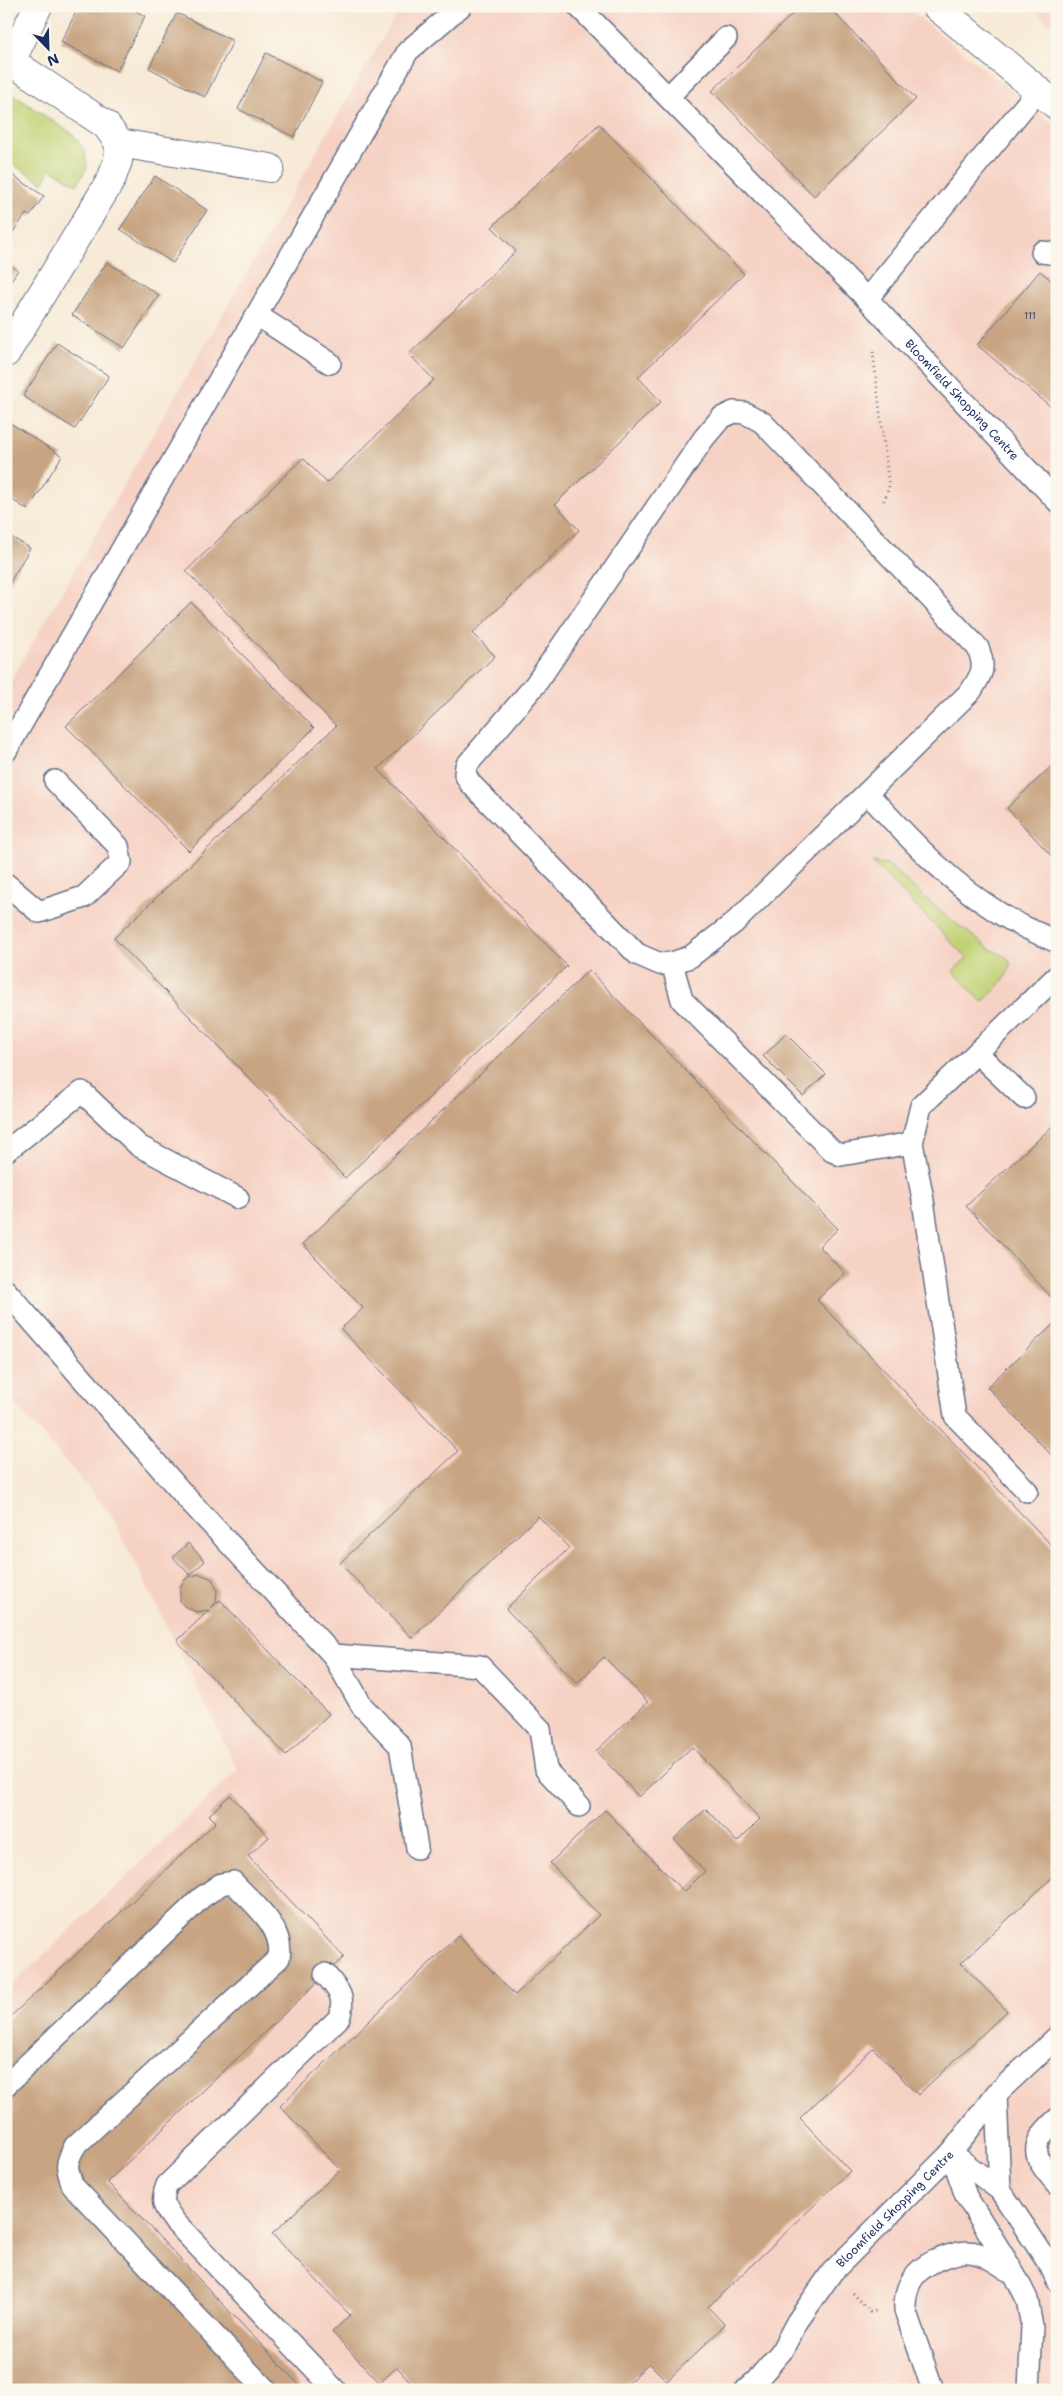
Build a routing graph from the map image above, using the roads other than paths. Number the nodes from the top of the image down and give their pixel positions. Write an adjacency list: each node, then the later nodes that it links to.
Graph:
1 (38, 6): 6 (street)
2 (461, 6): 12 (lane)
3 (578, 6): 7 (lane, Bloomfield Shopping Centre)
4 (936, 6): 8 (street)
5 (726, 38): 7 (lane)
6 (8, 59): 9 (street)
7 (668, 97): 11 (lane, Bloomfield Shopping Centre)
8 (1047, 98): 11 (lane)
9 (119, 142): 10 (street); 13 (street)
10 (270, 168)
11 (867, 299): 15 (lane, Bloomfield Shopping Centre)
12 (257, 315): 14 (lane); 16 (lane)
13 (9, 342)
14 (330, 363)
15 (1057, 501)
16 (6, 751)
17 (55, 781): 19 (lane)
18 (867, 793): 20 (lane); 21 (lane); 21 (lane)
19 (6, 884)
20 (1057, 942)
21 (672, 963): 25 (lane)
22 (1057, 976): 23 (lane)
23 (977, 1053): 24 (lane); 25 (lane)
24 (1024, 1098)
25 (912, 1143): 29 (lane)
26 (6, 1151): 27 (lane)
27 (238, 1198)
28 (6, 1291): 30 (lane)
29 (1027, 1491)
30 (333, 1655): 31 (lane); 32 (lane)
31 (579, 1806)
32 (417, 1848)
33 (325, 1974): 44 (lane)
34 (1057, 2037): 36 (lane, Bloomfield Shopping Centre)
35 (6, 2085): 43 (lane)
36 (996, 2094): 38 (lane, Bloomfield Shopping Centre); 40 (lane)
37 (1057, 2119): 39 (lane)
38 (951, 2153): 40 (lane); 41 (lane); 45 (lane, Bloomfield Shopping Centre)
39 (1057, 2184)
40 (1000, 2190): 42 (lane)
41 (1014, 2273): 46 (lane); 47 (lane)
42 (1057, 2280)
43 (266, 2390)
44 (335, 2390)
45 (746, 2390)
46 (933, 2390)
47 (1029, 2390)

